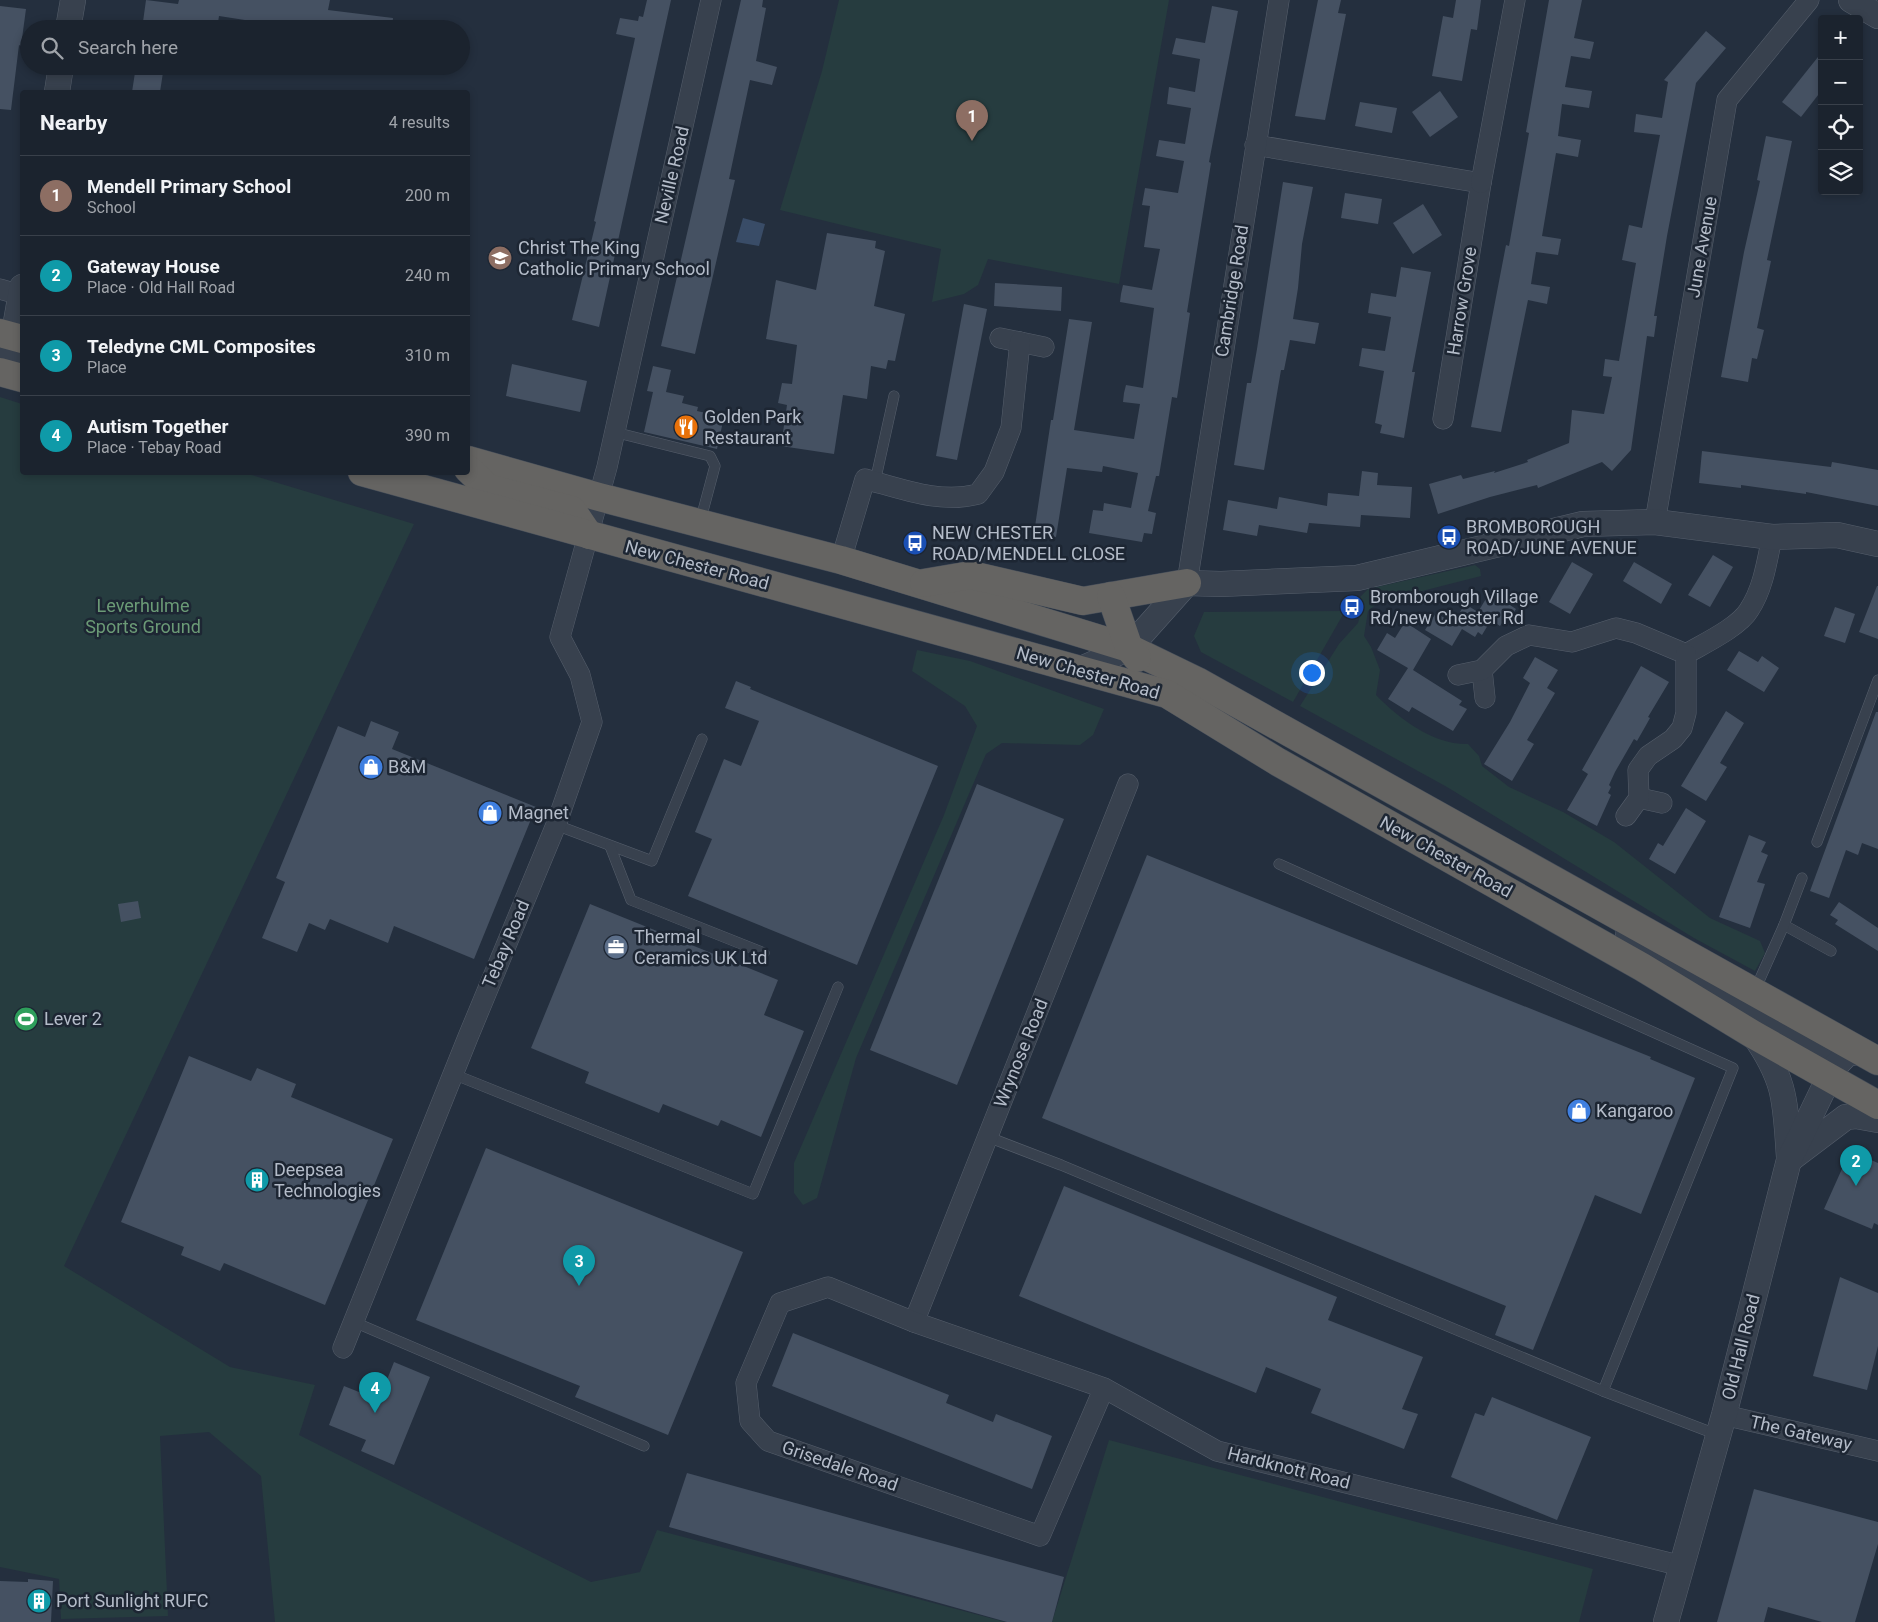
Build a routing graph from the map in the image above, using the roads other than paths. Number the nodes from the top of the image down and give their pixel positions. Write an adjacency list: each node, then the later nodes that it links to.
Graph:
1 (73, 0): 8 (street)
2 (711, 0): 21 (street, Neville Road)
3 (1279, 0): 11 (street, Cambridge Road)
4 (1515, 0): 12 (street, Harrow Grove)
5 (1809, 0): 28 (street, June Avenue)
6 (1851, 0): 7 (street)
7 (1878, 16)
8 (70, 20)
9 (60, 75): 10 (street)
10 (57, 90)
11 (1254, 145): 12 (street); 33 (street, Cambridge Road)
12 (1481, 183): 20 (street, Harrow Grove)
13 (15, 290): 14 (street)
14 (12, 336): 18 (street)
15 (1000, 338): 16 (street)
16 (1020, 342): 17 (street); 25 (street)
17 (1044, 347)
18 (10, 375)
19 (894, 396): 25 (lane)
20 (1443, 419)
21 (614, 432): 26 (street, Neville Road); 27 (lane)
22 (470, 461): 26 (highway, New Chester Road)
23 (470, 471): 29 (highway)
24 (373, 475): 29 (highway, New Chester Road)
25 (875, 482): 32 (street)
26 (599, 497): 27 (highway, New Chester Road); 29 (street, Neville Road)
27 (700, 522): 32 (highway, New Chester Road)
28 (1655, 522): 30 (street); 33 (street)
29 (589, 535): 38 (highway, New Chester Road); 50 (street, Tebay Road)
30 (1772, 537): 31 (street); 37 (street)
31 (1878, 544)
32 (841, 560): 34 (highway, New Chester Road)
33 (1187, 583): 35 (highway); 36 (street)
34 (920, 584): 35 (highway); 36 (highway, New Chester Road)
35 (1111, 596): 36 (highway)
36 (1129, 648): 38 (street); 42 (highway); 48 (highway, New Chester Road)
37 (1686, 654): 39 (street); 46 (street)
38 (1079, 670): 42 (highway, New Chester Road)
39 (1482, 670): 40 (street); 43 (street)
40 (1458, 674)
41 (1878, 680): 51 (lane)
42 (1167, 694): 60 (highway, New Chester Road)
43 (1485, 698)
44 (702, 740): 52 (lane)
45 (1128, 784): 66 (street, Wrynose Road)
46 (1639, 798): 47 (street); 49 (street)
47 (1662, 803)
48 (1428, 809): 59 (highway, New Chester Road); 63 (street)
49 (1626, 816)
50 (556, 825): 52 (lane); 62 (street, Tebay Road)
51 (1817, 842)
52 (610, 846): 57 (lane)
53 (1280, 864): 72 (lane)
54 (1802, 878): 55 (lane)
55 (1784, 924): 56 (lane); 59 (lane)
56 (1831, 951)
57 (764, 953)
58 (838, 987): 62 (lane)
59 (1754, 992): 61 (highway, New Chester Road)
60 (1754, 1035): 63 (highway, New Chester Road); 67 (street)
61 (1870, 1056): 63 (street, Old Hall Road)
62 (453, 1074): 68 (street, Tebay Road)
63 (1828, 1077): 64 (highway, New Chester Road); 67 (street, Old Hall Road)
64 (1878, 1105)
65 (1878, 1120): 67 (street)
66 (988, 1137): 69 (street, Wrynose Road); 72 (lane)
67 (1789, 1160): 73 (street, Old Hall Road)
68 (354, 1322): 70 (street, Tebay Road); 74 (lane)
69 (914, 1322): 71 (street, Hardknott Road); 71 (street, Grisedale Road)
70 (344, 1348)
71 (1104, 1388): 76 (street, Hardknott Road)
72 (1603, 1391): 73 (lane)
73 (1721, 1425): 75 (street, The Gateway); 76 (street, Old Hall Road)
74 (644, 1446)
75 (1877, 1448)
76 (1682, 1566): 77 (street, Old Hall Road)
77 (1666, 1622)

